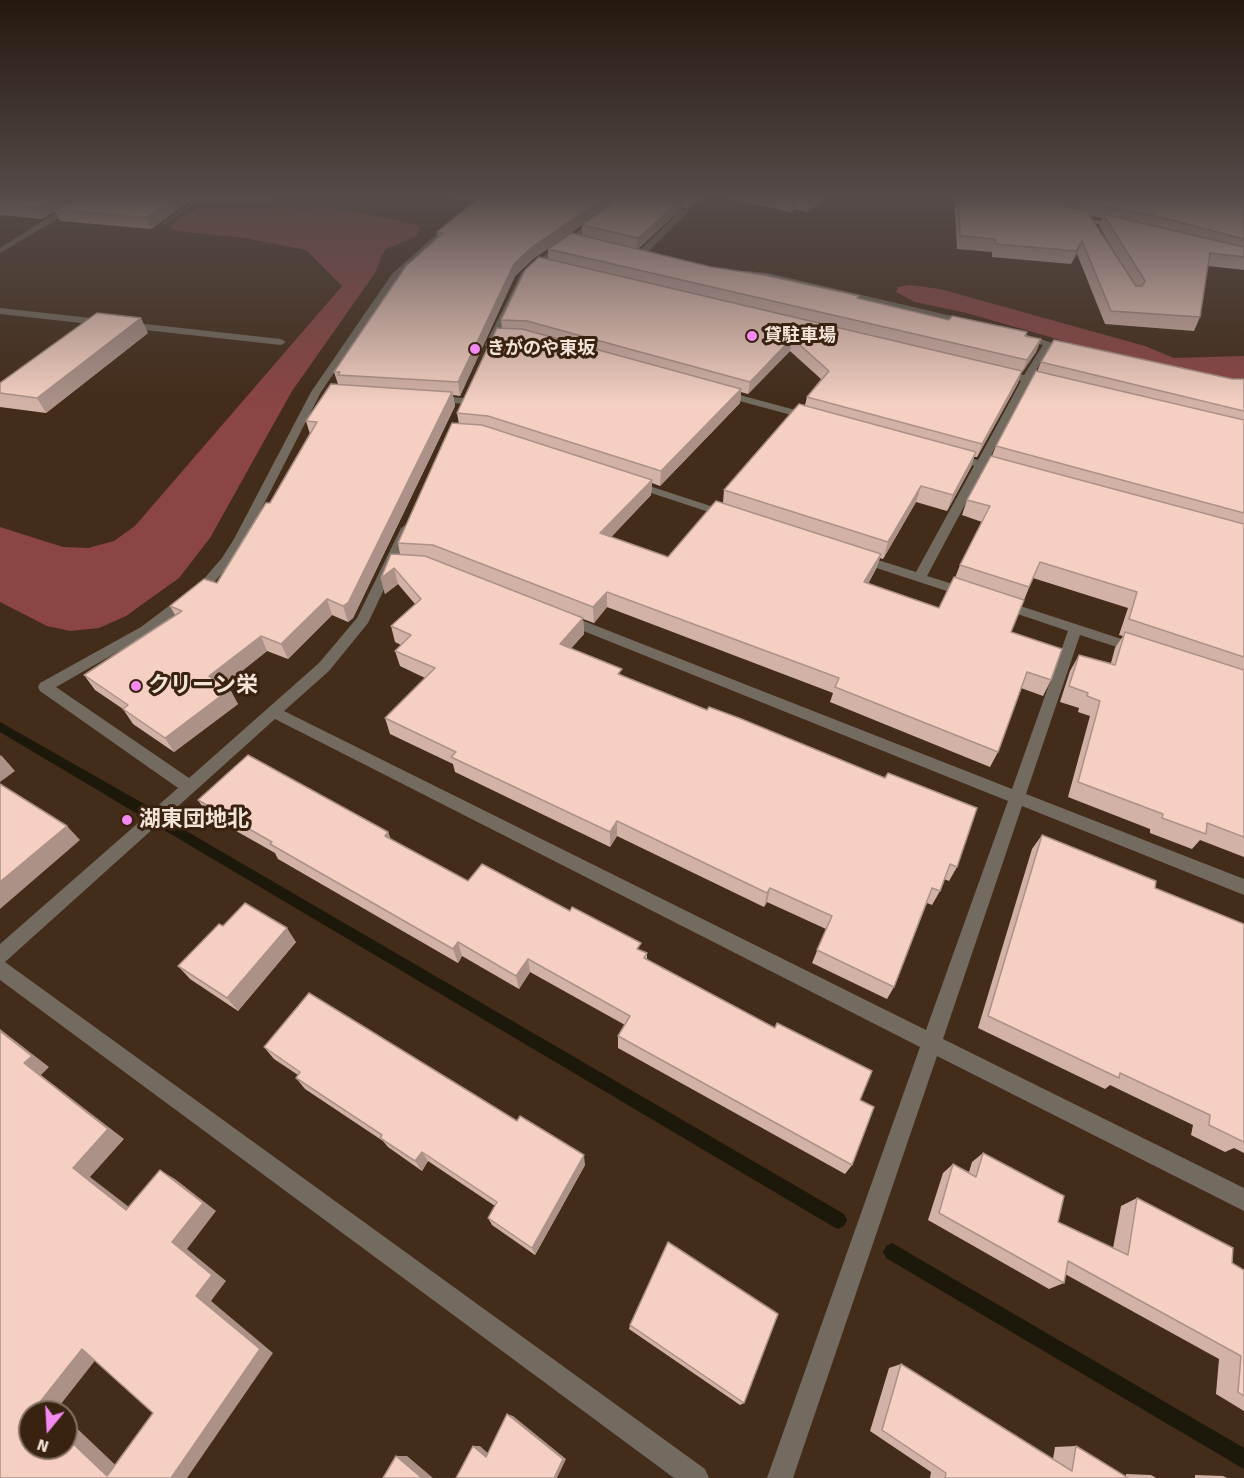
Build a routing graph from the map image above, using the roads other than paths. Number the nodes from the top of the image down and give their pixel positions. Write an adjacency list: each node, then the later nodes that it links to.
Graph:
1 (405, 266): 32 (street)
2 (534, 266): 10 (street)
3 (738, 272): 5 (street)
4 (0, 311): 7 (street)
5 (983, 325)
6 (1005, 332): 8 (street)
7 (281, 342)
8 (1049, 344): 9 (street); 12 (street)
9 (1082, 354)
10 (484, 358)
11 (992, 371): 12 (street)
12 (1027, 380): 13 (street); 19 (street)
13 (1061, 388)
14 (707, 389): 17 (street)
15 (419, 398): 16 (street)
16 (464, 401)
17 (821, 420)
18 (947, 455): 19 (street)
19 (981, 465): 20 (street); 27 (street)
20 (1015, 474)
21 (619, 479): 23 (street)
22 (410, 519): 25 (street)
23 (741, 519)
24 (842, 552): 27 (street)
25 (391, 563): 26 (street); 31 (street)
26 (411, 564)
27 (920, 578): 29 (street)
28 (553, 614): 33 (street)
29 (1076, 628): 30 (street); 33 (street)
30 (1155, 654)
31 (273, 712): 32 (street); 37 (street)
32 (189, 787): 35 (street)
33 (1018, 798): 34 (street); 37 (street)
34 (1244, 887)
35 (0, 956)
36 (0, 969): 39 (street)
37 (932, 1044): 38 (street); 40 (street)
38 (1244, 1200)
39 (696, 1478)
40 (780, 1478)

